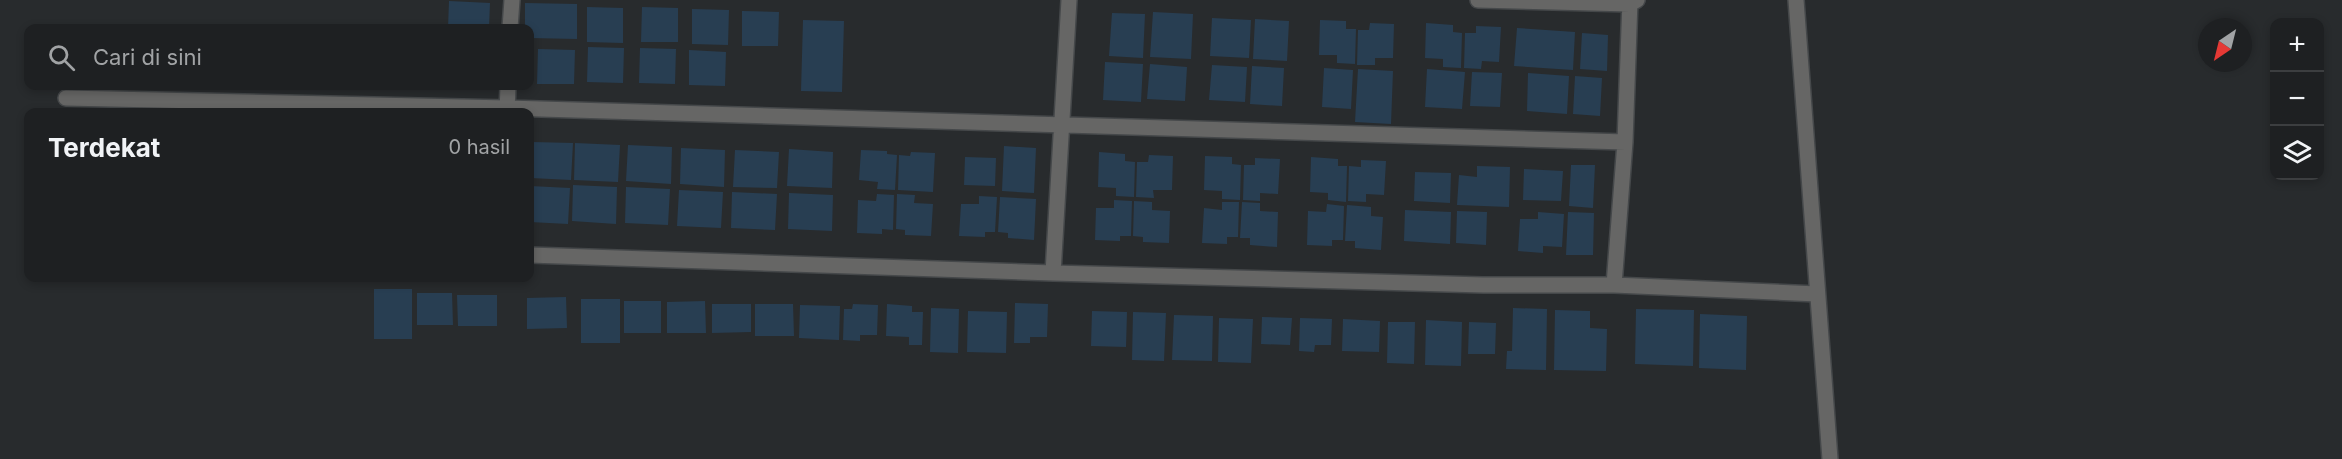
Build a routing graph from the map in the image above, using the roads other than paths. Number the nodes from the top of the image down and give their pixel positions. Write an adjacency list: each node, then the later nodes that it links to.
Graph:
1 (512, 0): 6 (street)
2 (1069, 0): 12 (street)
3 (1478, 0): 5 (street)
4 (1796, 0): 17 (street)
5 (1632, 1): 13 (street)
6 (510, 24)
7 (508, 90): 10 (street)
8 (66, 98): 9 (street)
9 (434, 108)
10 (507, 108)
11 (534, 111): 12 (street)
12 (1062, 125): 13 (street); 15 (street)
13 (1625, 142): 16 (street)
14 (534, 255): 15 (street)
15 (1053, 273): 16 (street)
16 (1614, 285): 17 (street)
17 (1817, 294): 18 (street)
18 (1830, 459)

